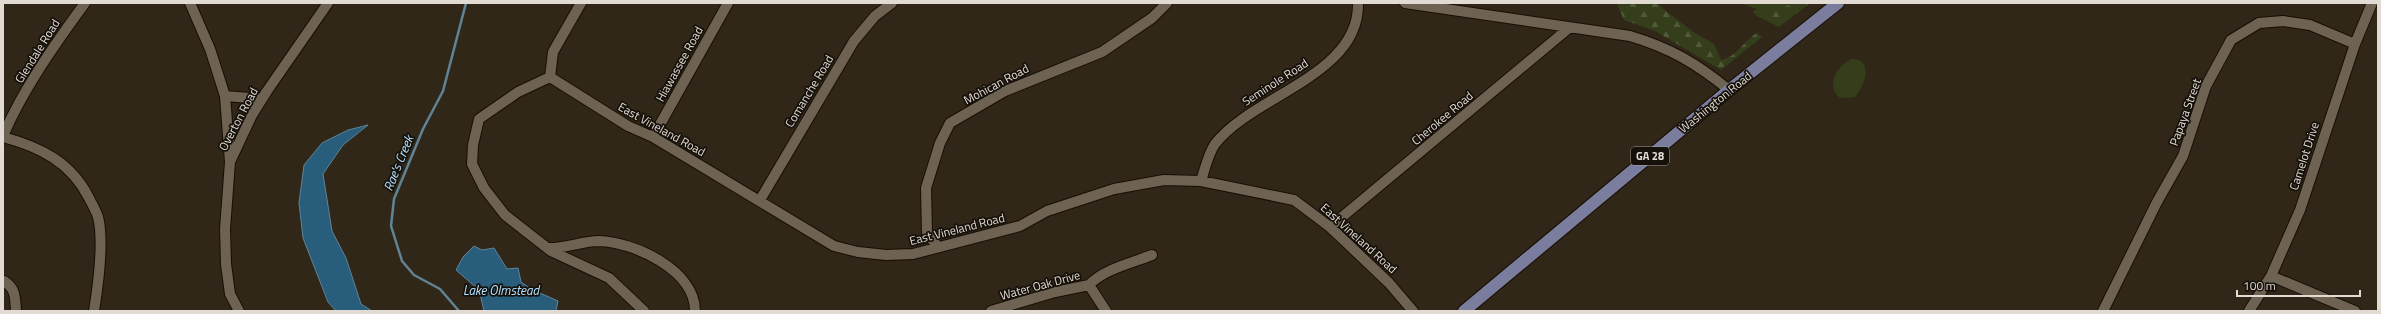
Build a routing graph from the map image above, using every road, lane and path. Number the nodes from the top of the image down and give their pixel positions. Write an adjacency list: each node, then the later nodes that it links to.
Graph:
1 (84, 3): 18 (street, Glendale Road)
2 (190, 3): 16 (street)
3 (328, 3): 17 (street, Overton Road)
4 (728, 3): 19 (street, Hiawassee Road)
5 (892, 3): 22 (street, Comanche Road)
6 (1167, 3): 24 (street, Mohican Road)
7 (1358, 3): 21 (street, Seminole Road)
8 (1405, 3): 12 (street)
9 (1838, 3): 15 (main road, Washington Road / GA 28)
10 (2372, 3): 13 (street, Camelot Drive)
11 (579, 6): 14 (street)
12 (1569, 28): 15 (street); 23 (street, Cherokee Road)
13 (2355, 44): 27 (street, Camelot Drive); 39 (street, Papaya Street)
14 (550, 77): 19 (street, East Vineland Road); 25 (street)
15 (1728, 90): 38 (main road, Washington Road / GA 28)
16 (225, 96): 17 (street); 20 (street)
17 (262, 99): 20 (street, Overton Road)
18 (3, 136): 31 (street)
19 (653, 137): 22 (street, East Vineland Road)
20 (230, 162): 32 (street, Overton Road)
21 (1201, 181): 23 (street, East Vineland Road); 24 (street, East Vineland Road)
22 (760, 200): 24 (street, East Vineland Road)
23 (1330, 227): 37 (street, East Vineland Road)
24 (938, 247)
25 (547, 248): 33 (street); 34 (street)
26 (1152, 255): 29 (street)
27 (2272, 276): 40 (street, Camelot Drive); 41 (street)
28 (4, 282): 30 (street)
29 (1089, 285): 35 (street, Water Oak Drive); 36 (street, Water Oak Drive)
30 (16, 311)
31 (94, 311)
32 (239, 311)
33 (644, 311)
34 (695, 311)
35 (991, 311)
36 (1106, 311)
37 (1413, 311)
38 (1464, 311)
39 (2104, 311)
40 (2249, 311)
41 (2355, 311)

